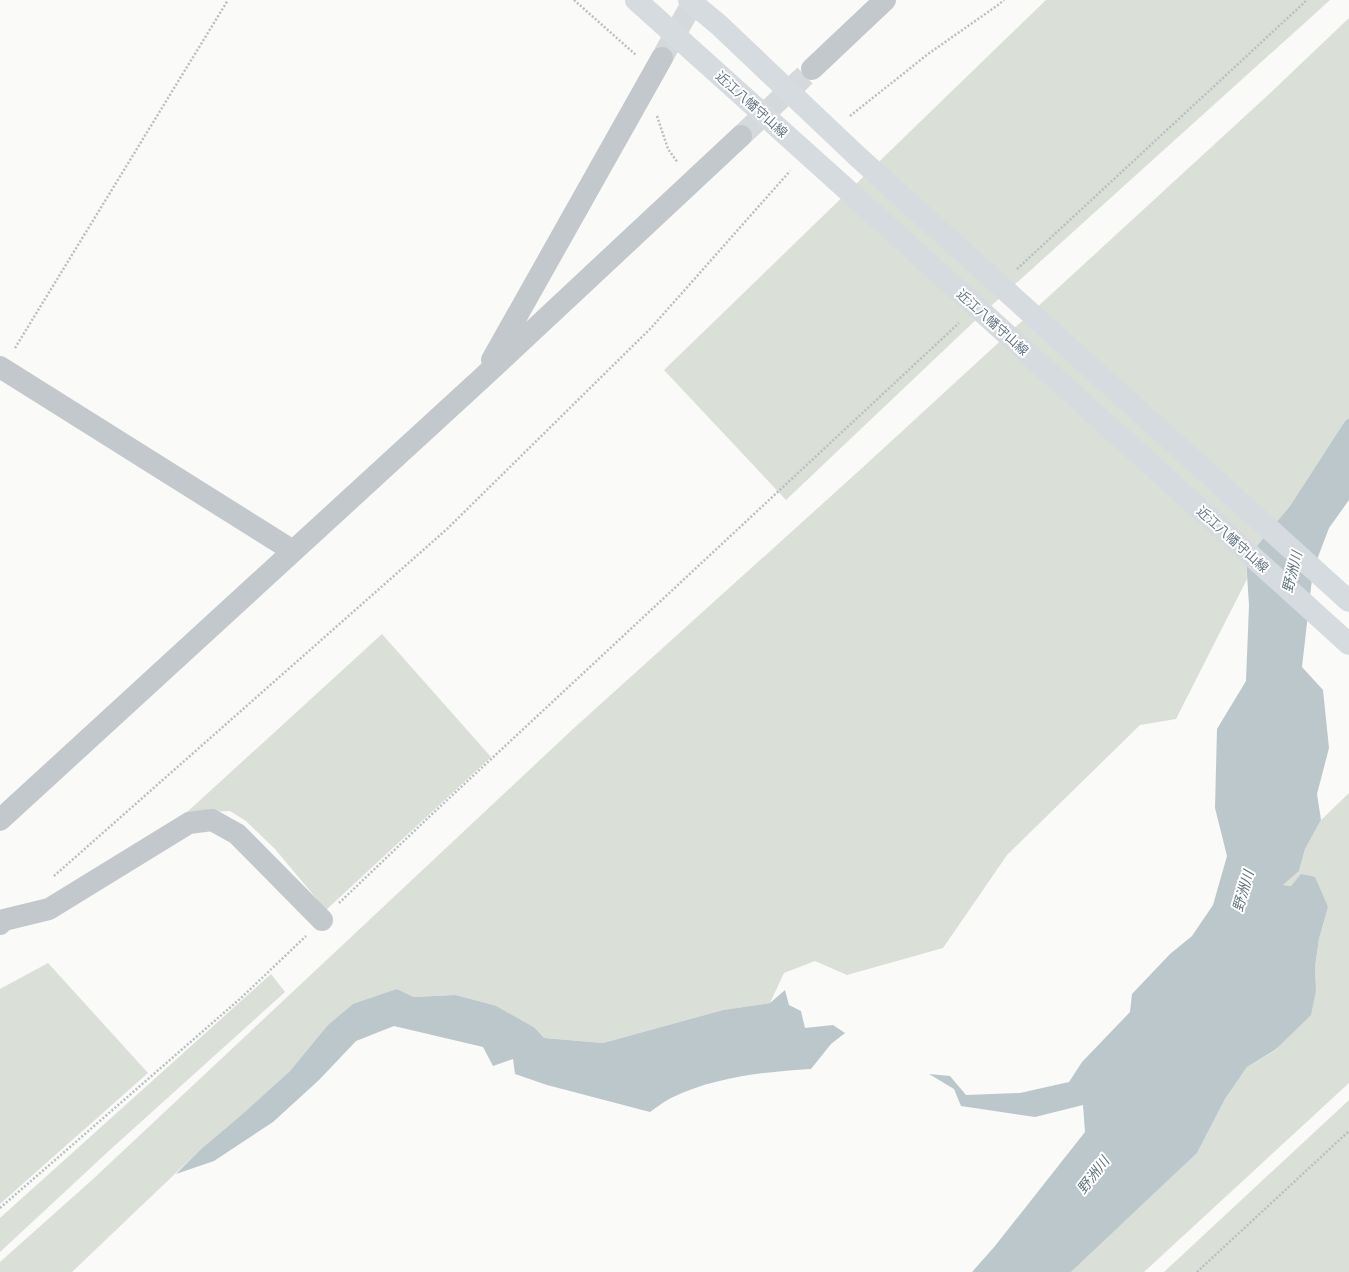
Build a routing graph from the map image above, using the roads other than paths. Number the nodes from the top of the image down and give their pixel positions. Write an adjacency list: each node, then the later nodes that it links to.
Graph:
1 (636, 0): 11 (main road, 近江八幡守山線)
2 (689, 0): 10 (main road)
3 (886, 0): 5 (street)
4 (662, 58): 8 (street)
5 (812, 69)
6 (741, 136): 8 (street)
7 (1, 369): 9 (street)
8 (482, 378): 9 (street)
9 (293, 552): 12 (street)
10 (1349, 601)
11 (1349, 644)
12 (0, 820)
13 (322, 920): 14 (street)
14 (0, 924)

